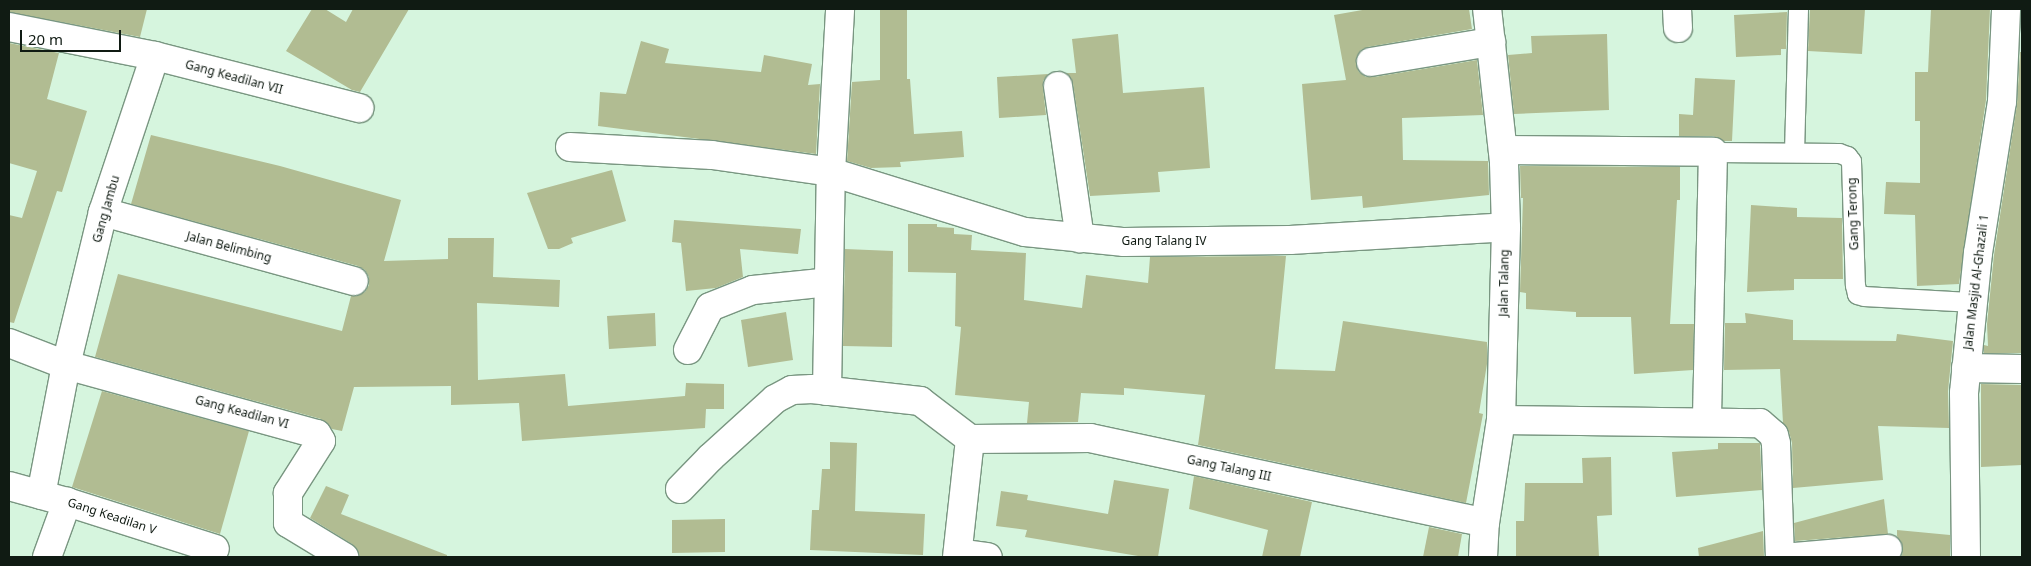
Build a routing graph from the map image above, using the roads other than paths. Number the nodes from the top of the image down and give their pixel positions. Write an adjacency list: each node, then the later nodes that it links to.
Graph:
1 (840, 9): 15 (street)
2 (1487, 9): 6 (street, Jalan Talang)
3 (1798, 9): 14 (lane)
4 (2011, 14): 21 (street, Jalan Masjid Al-Ghazali 1)
5 (9, 28): 7 (street, Gang Keadilan VII)
6 (1491, 42): 8 (street); 12 (street, Jalan Talang)
7 (154, 56): 10 (street, Gang Keadilan VII); 16 (street, Gang Jambu)
8 (1371, 62)
9 (1058, 86): 18 (street)
10 (350, 106)
11 (570, 147): 15 (street, Gang Talang IV)
12 (1503, 150): 13 (street); 17 (street, Jalan Talang)
13 (1713, 152): 14 (lane); 29 (street)
14 (1794, 152): 21 (lane, Gang Terong)
15 (831, 172): 18 (street, Gang Talang IV); 20 (street)
16 (103, 212): 19 (street, Jalan Belimbing); 24 (street, Gang Jambu)
17 (1506, 226): 18 (street, Gang Talang IV); 28 (street, Jalan Talang)
18 (1080, 238)
19 (354, 281)
20 (829, 282): 23 (street); 27 (street)
21 (1973, 302): 25 (street, Jalan Masjid Al-Ghazali 1)
22 (9, 343): 24 (street, Gang Keadilan VI)
23 (688, 350)
24 (66, 365): 33 (street, Gang Jambu); 40 (street, Gang Keadilan VI)
25 (1966, 368): 26 (street); 45 (street, Jalan Masjid Al-Ghazali 1)
26 (2022, 369)
27 (826, 391): 30 (street); 32 (street)
28 (1501, 420): 29 (street); 35 (street, Jalan Talang)
29 (1707, 422): 43 (street)
30 (970, 438): 35 (street, Gang Talang III); 38 (street)
31 (9, 486): 33 (street, Gang Keadilan V)
32 (680, 489)
33 (41, 495): 34 (street, Gang Keadilan V)
34 (67, 502): 36 (street, Gang Keadilan V); 39 (street)
35 (1485, 523): 42 (street, Jalan Talang)
36 (215, 549)
37 (1888, 549): 44 (street)
38 (958, 555): 41 (street)
39 (47, 557)
40 (344, 557)
41 (988, 557)
42 (1483, 557)
43 (1780, 557)
44 (1794, 557)
45 (1966, 557)

